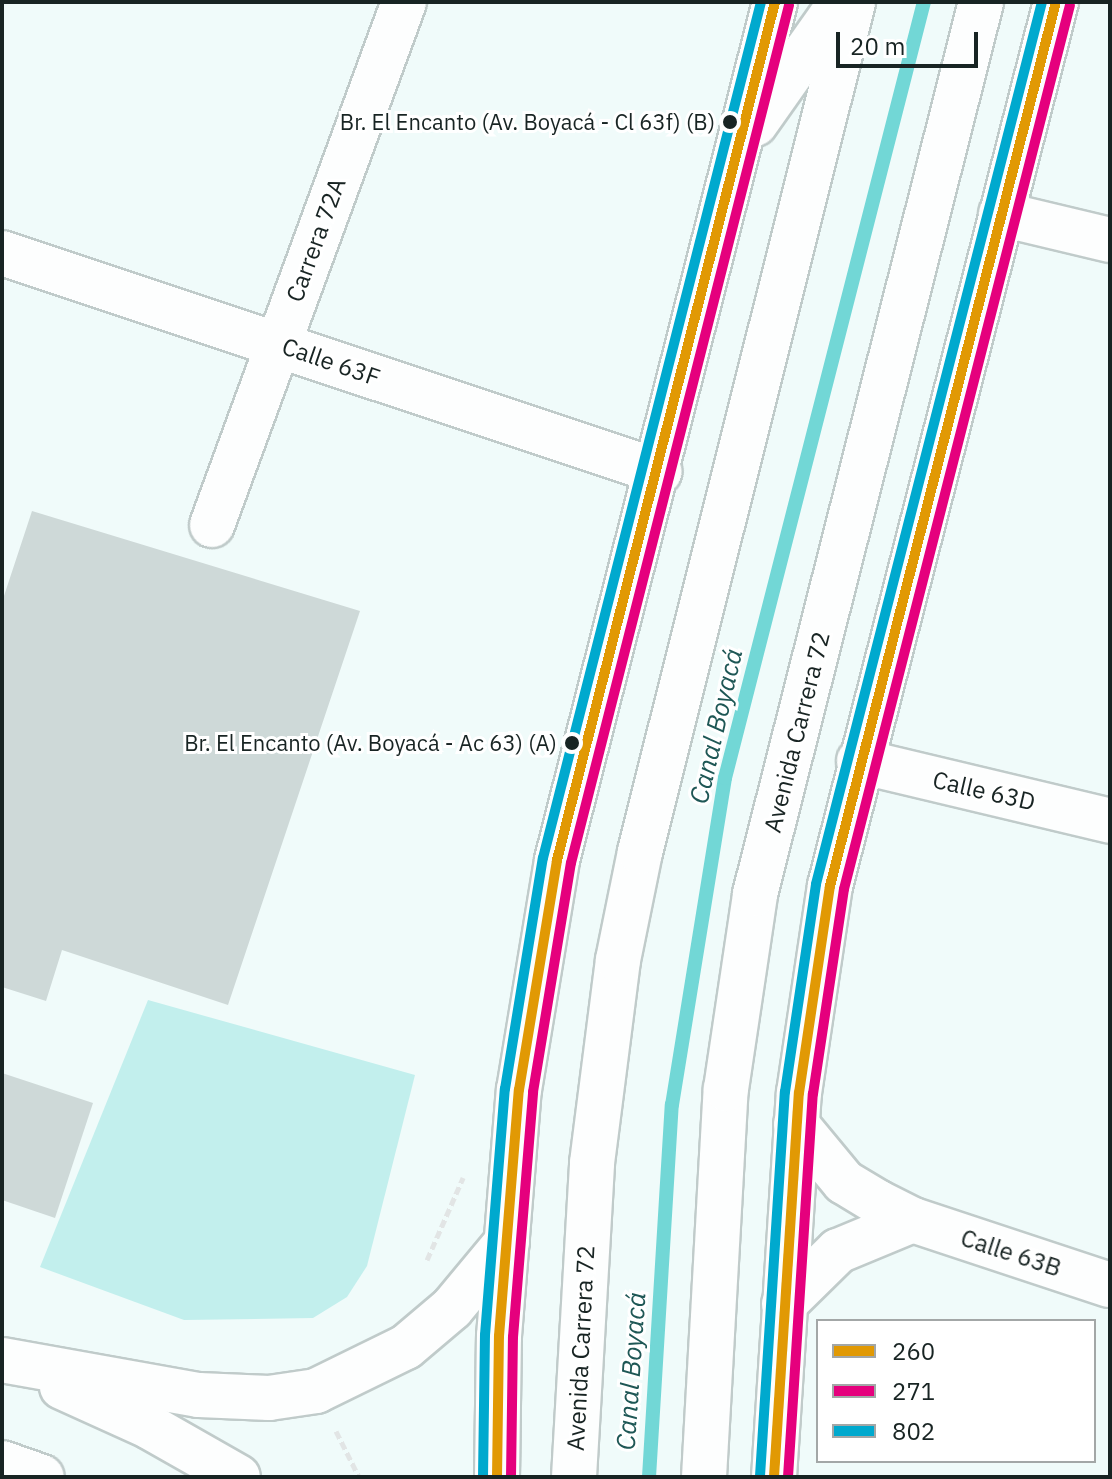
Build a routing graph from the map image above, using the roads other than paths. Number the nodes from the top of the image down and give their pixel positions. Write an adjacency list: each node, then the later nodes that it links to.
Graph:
1 (404, 2): 11 (main road, Carrera 72A)
2 (775, 2): 7 (main road)
3 (841, 2): 7 (main road)
4 (853, 2): 26 (main road, Avenida Carrera 72)
5 (981, 2): 27 (main road, Avenida Carrera 72)
6 (1056, 2): 8 (main road)
7 (741, 145): 12 (main road)
8 (1001, 214): 9 (main road); 14 (main road)
9 (1110, 240)
10 (2, 253): 11 (main road, Calle 63F)
11 (277, 344): 12 (main road, Calle 63F); 13 (main road, Carrera 72A)
12 (660, 472): 18 (main road)
13 (212, 525)
14 (859, 761): 15 (main road, Calle 63D); 16 (main road)
15 (1110, 821)
16 (796, 1124): 17 (main road, Calle 63B); 20 (main road)
17 (913, 1220): 19 (main road, Calle 63B); 20 (main road)
18 (507, 1242): 21 (main road); 25 (main road)
19 (1110, 1285)
20 (784, 1304): 28 (main road)
21 (2, 1363): 24 (main road)
22 (2, 1463): 23 (main road)
23 (42, 1477)
24 (238, 1477)
25 (497, 1477)
26 (574, 1477)
27 (704, 1477)
28 (774, 1477)

